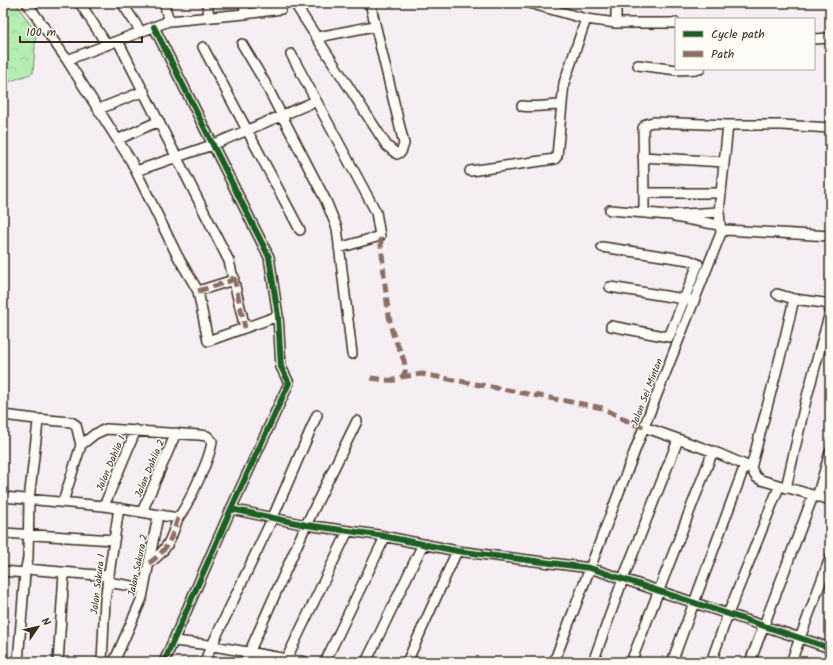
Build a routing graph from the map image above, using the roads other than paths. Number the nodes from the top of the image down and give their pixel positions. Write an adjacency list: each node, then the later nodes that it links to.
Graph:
1 (27, 3): 30 (street)
2 (80, 3): 26 (street)
3 (122, 3): 21 (street)
4 (164, 3): 16 (street)
5 (207, 3): 14 (street)
6 (244, 3): 13 (street)
7 (370, 3): 19 (street)
8 (529, 3): 11 (street)
9 (616, 3): 17 (street)
10 (299, 5): 12 (street); 22 (street)
11 (548, 5): 15 (street)
12 (281, 6): 13 (street)
13 (245, 14): 14 (street)
14 (209, 17): 16 (street)
15 (586, 19): 17 (street); 35 (street)
16 (169, 21): 20 (street)
17 (616, 23): 18 (street)
18 (675, 23)
19 (374, 26): 22 (street); 22 (street)
20 (154, 28): 21 (street); 44 (street)
21 (141, 32): 25 (street)
22 (318, 37)
23 (830, 38): 24 (street)
24 (815, 39)
25 (118, 41): 26 (street); 33 (street)
26 (107, 44): 30 (street)
27 (242, 44): 38 (street)
28 (203, 47): 42 (street)
29 (291, 54): 34 (street)
30 (67, 60): 37 (street)
31 (638, 65): 32 (street)
32 (675, 70)
33 (144, 91): 37 (street); 39 (street)
34 (316, 101): 38 (street); 60 (street)
35 (560, 105): 36 (street); 49 (street)
36 (522, 106)
37 (99, 109): 43 (street)
38 (282, 115): 42 (street); 60 (street)
39 (159, 121): 43 (street); 45 (street)
40 (728, 125): 41 (street); 46 (street); 47 (street)
41 (830, 128)
42 (247, 130): 44 (street); 57 (street)
43 (119, 139): 48 (street)
44 (212, 145): 45 (street); 67 (street)
45 (177, 157): 48 (street); 61 (street)
46 (643, 157): 47 (street); 50 (street)
47 (724, 162): 51 (street)
48 (136, 171): 63 (street)
49 (470, 171)
50 (644, 193): 51 (street); 54 (street)
51 (721, 193): 53 (street)
52 (610, 210): 54 (street)
53 (719, 212): 55 (street); 56 (street)
54 (644, 213): 55 (street)
55 (669, 215): 56 (street)
56 (720, 229): 58 (street); 66 (street, Jalan Sei Mintan)
57 (300, 230)
58 (830, 236)
59 (602, 247): 66 (street)
60 (339, 248): 70 (street)
61 (234, 277): 63 (street); 69 (street)
62 (610, 287): 66 (street)
63 (198, 291): 69 (street)
64 (777, 294): 65 (street)
65 (794, 299): 82 (street); 83 (street)
66 (689, 300): 68 (street); 75 (street, Jalan Sei Mintan)
67 (278, 316): 69 (street); 91 (street)
68 (611, 326)
69 (245, 328)
70 (352, 354)
71 (317, 415): 94 (street)
72 (3, 416): 73 (street)
73 (36, 418): 79 (street); 86 (street)
74 (357, 421): 96 (street)
75 (644, 427): 78 (street); 106 (street, Jalan Sei Mintan)
76 (136, 430): 77 (street); 79 (street); 89 (street, Jalan Dahlia 1)
77 (176, 433): 92 (street, Jalan Dahlia 2); 95 (street)
78 (678, 440): 80 (street); 111 (street)
79 (81, 445): 88 (street)
80 (713, 451): 82 (street); 113 (street)
81 (830, 452): 84 (street)
82 (748, 466): 83 (street); 114 (street)
83 (782, 488): 84 (street); 115 (street)
84 (815, 496): 87 (street); 116 (street)
85 (3, 497): 86 (street)
86 (29, 500): 88 (street); 99 (street)
87 (830, 500)
88 (63, 502): 89 (street)
89 (104, 506): 90 (street)
90 (119, 508): 92 (street); 101 (street, Jalan Sakura 1)
91 (231, 509): 94 (street); 118 (street)
92 (142, 512): 93 (street)
93 (158, 516): 95 (street); 105 (street, Jalan Sakura 2)
94 (273, 517): 96 (street); 119 (street)
95 (178, 518): 105 (street)
96 (306, 525): 97 (street); 121 (street)
97 (348, 531): 100 (street); 123 (street)
98 (3, 533): 99 (street)
99 (28, 536): 101 (street); 108 (street)
100 (385, 538): 102 (street); 132 (street)
101 (114, 540): 110 (street, Jalan Sakura 1)
102 (423, 544): 103 (street); 133 (street)
103 (457, 551): 106 (street); 134 (street)
104 (830, 558): 117 (street)
105 (149, 563): 112 (street, Jalan Sakura 2)
106 (590, 568): 111 (street); 135 (street, Jalan Sei Mintan)
107 (3, 571): 108 (street)
108 (26, 571): 109 (street); 124 (street)
109 (64, 573): 110 (street); 125 (street)
110 (107, 579): 112 (street); 126 (street, Jalan Sakura 1)
111 (623, 579): 113 (street); 136 (street)
112 (144, 588): 127 (street, Jalan Sakura 2)
113 (658, 591): 114 (street); 137 (street)
114 (695, 603): 115 (street); 138 (street)
115 (728, 614): 116 (street); 139 (street)
116 (764, 626): 117 (street); 140 (street)
117 (799, 638): 120 (street); 141 (street)
118 (173, 641): 119 (street); 128 (street)
119 (211, 645): 121 (street); 129 (street)
120 (830, 648)
121 (249, 652): 123 (street); 130 (street)
122 (830, 657): 142 (street)
123 (286, 660): 131 (street)
124 (18, 662)
125 (58, 662)
126 (102, 662)
127 (114, 662)
128 (164, 662)
129 (204, 662)
130 (245, 662)
131 (305, 662)
132 (326, 662)
133 (366, 662)
134 (407, 662)
135 (554, 662)
136 (593, 662)
137 (632, 662)
138 (672, 662)
139 (711, 662)
140 (750, 662)
141 (790, 662)
142 (828, 662)

